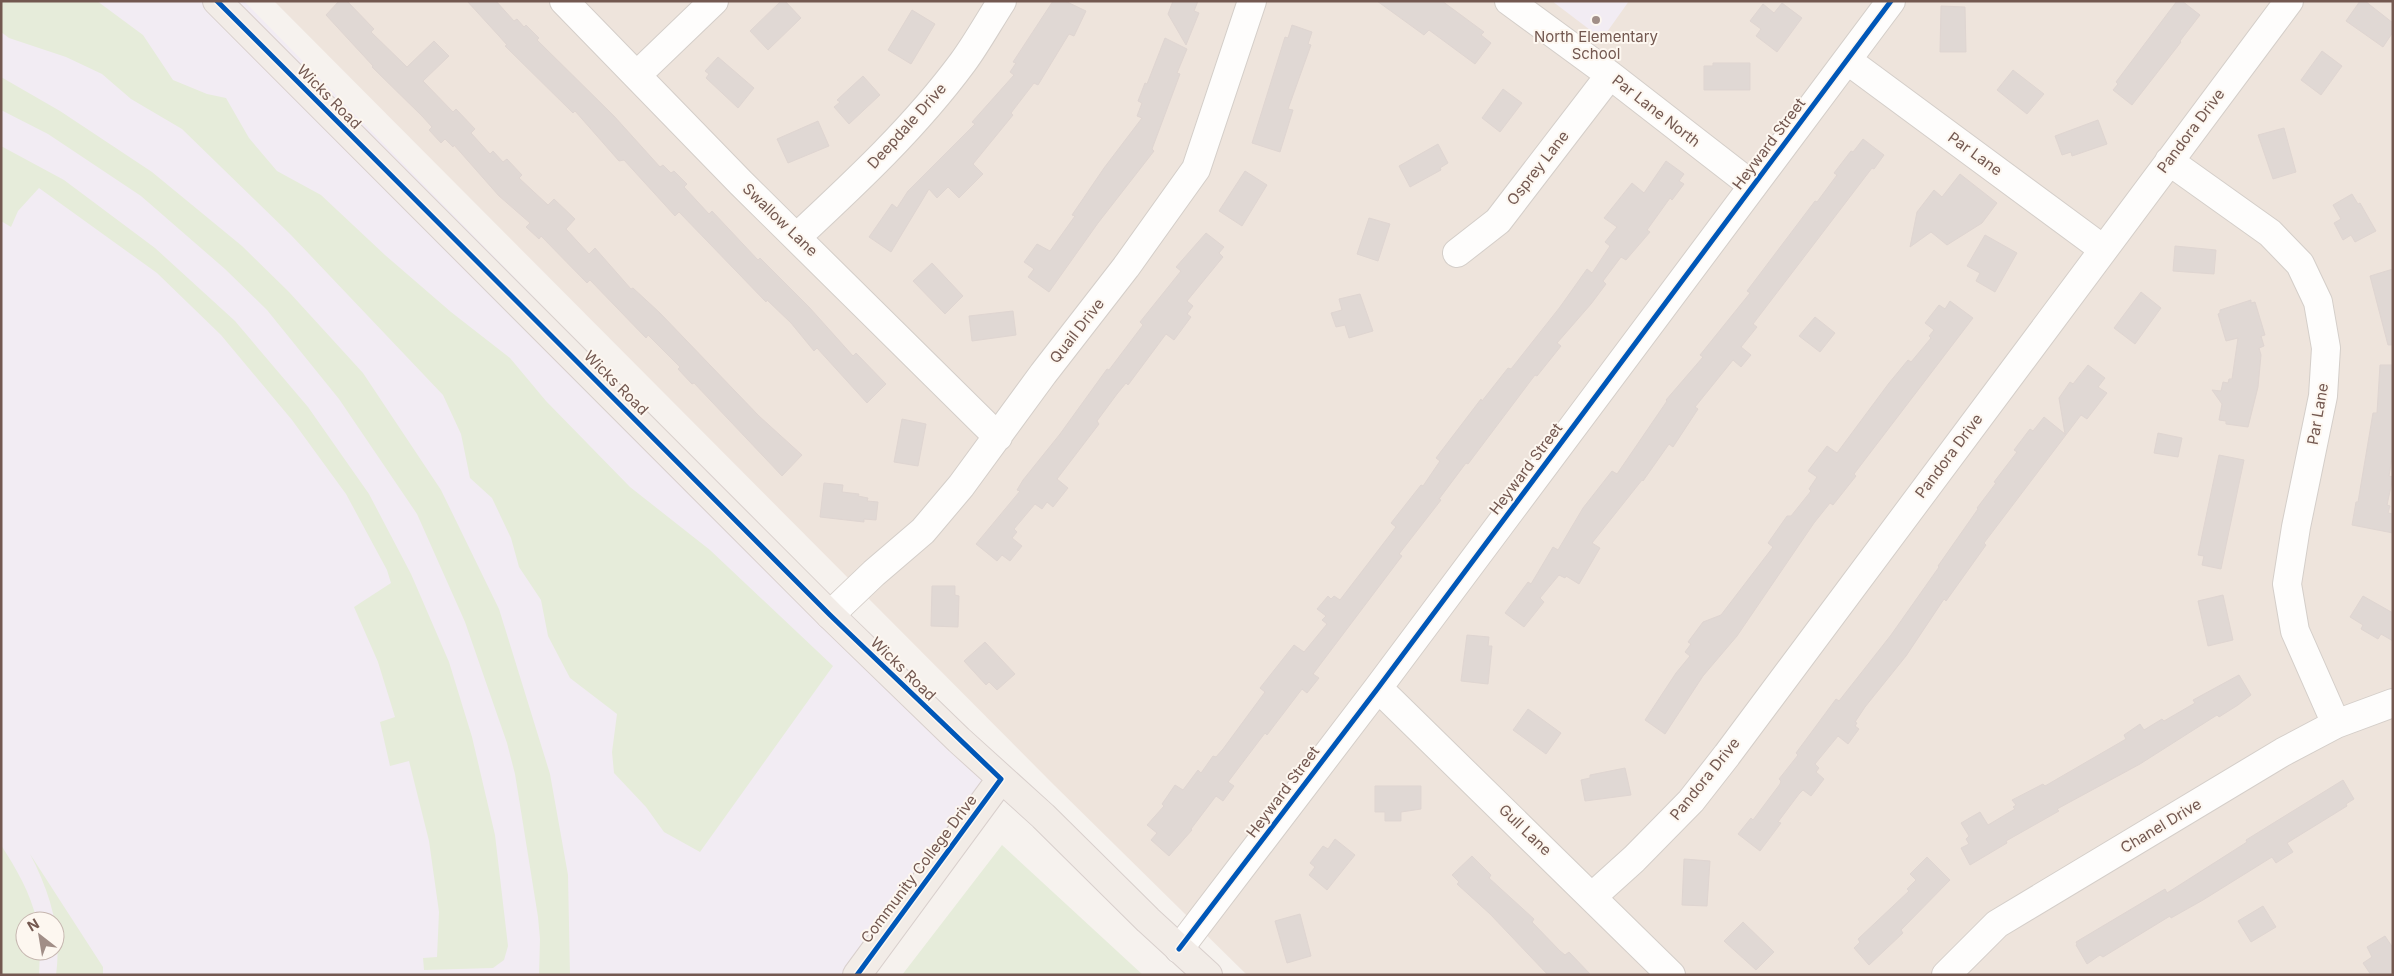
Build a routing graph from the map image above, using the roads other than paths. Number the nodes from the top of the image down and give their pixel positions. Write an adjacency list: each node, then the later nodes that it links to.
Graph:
1 (217, 1): 18 (main road, Wicks Road)
2 (564, 1): 10 (street, Swallow Lane)
3 (714, 1): 10 (street)
4 (1002, 1): 14 (street, Deepdale Drive)
5 (1252, 1): 17 (street, Quail Drive)
6 (1509, 1): 11 (street, Par Lane North)
7 (1891, 1): 9 (street, Heyward Street)
8 (2289, 1): 12 (street, Pandora Drive)
9 (1847, 60): 13 (street, Heyward Street); 15 (street, Par Lane)
10 (638, 74): 14 (street, Swallow Lane)
11 (1610, 75): 13 (street, Par Lane North); 16 (street, Osprey Lane)
12 (2169, 161): 15 (street, Pandora Drive); 21 (street, Par Lane)
13 (1754, 186): 19 (street, Heyward Street)
14 (797, 236): 17 (street, Swallow Lane)
15 (2103, 249): 23 (street, Pandora Drive)
16 (1457, 253)
17 (998, 437): 18 (street, Quail Drive)
18 (830, 615): 22 (main road, Wicks Road)
19 (1378, 688): 23 (street, Gull Lane); 24 (street, Heyward Street)
20 (2393, 703): 21 (street, Chanel Drive)
21 (2336, 724): 28 (street, Chanel Drive)
22 (1001, 779): 24 (main road, Wicks Road); 25 (main road, Community College Drive)
23 (1593, 896): 27 (street, Gull Lane)
24 (1179, 949): 26 (main road, Wicks Road)
25 (857, 975)
26 (1208, 975)
27 (1671, 975)
28 (1946, 975)

